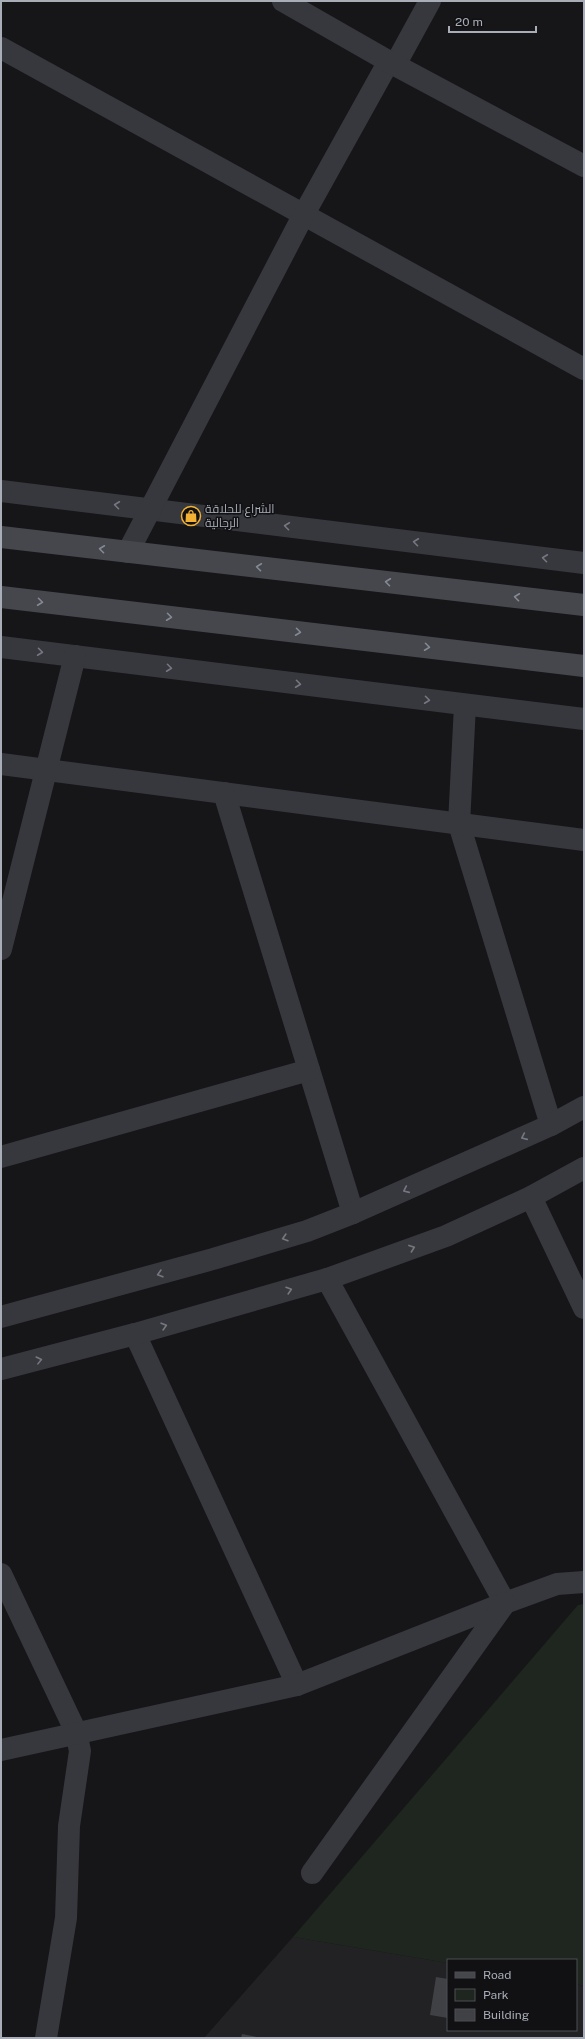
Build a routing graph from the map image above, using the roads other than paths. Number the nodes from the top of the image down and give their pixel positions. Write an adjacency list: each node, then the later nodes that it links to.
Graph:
1 (283, 1): 4 (street)
2 (430, 1): 4 (street)
3 (3, 53): 6 (street)
4 (392, 63): 5 (street); 6 (street)
5 (584, 166)
6 (304, 214): 7 (street); 9 (street)
7 (584, 369)
8 (1, 491): 9 (street, one-way to 8)
9 (149, 509): 11 (street); 12 (street, one-way to 9)
10 (1, 537): 11 (main road, one-way to 10)
11 (128, 552): 14 (main road, one-way to 11)
12 (584, 563)
13 (1, 597): 17 (main road, one-way to 17)
14 (584, 605)
15 (1, 647): 16 (street, one-way to 16)
16 (75, 656): 18 (street, one-way to 18); 21 (street)
17 (584, 666)
18 (465, 705): 19 (street); 23 (street)
19 (584, 719)
20 (1, 764): 21 (street)
21 (47, 770): 22 (street); 25 (street)
22 (224, 793): 23 (street); 26 (street)
23 (459, 824): 24 (street); 28 (street)
24 (584, 840)
25 (1, 949)
26 (309, 1070): 29 (street); 32 (street)
27 (584, 1107): 28 (street)
28 (551, 1125): 32 (street, one-way to 32)
29 (1, 1157)
30 (584, 1168): 31 (street)
31 (531, 1197): 33 (street, one-way to 31); 34 (street)
32 (353, 1213): 35 (street, one-way to 35)
33 (327, 1279): 36 (street, one-way to 33); 40 (street)
34 (584, 1308)
35 (1, 1317)
36 (135, 1334): 37 (street, one-way to 36); 41 (street)
37 (1, 1369)
38 (1, 1574): 42 (street)
39 (584, 1582): 40 (street)
40 (505, 1602): 41 (street); 44 (street)
41 (297, 1685): 42 (street)
42 (76, 1732): 43 (street); 45 (street)
43 (1, 1750)
44 (312, 1873)
45 (46, 2038)

